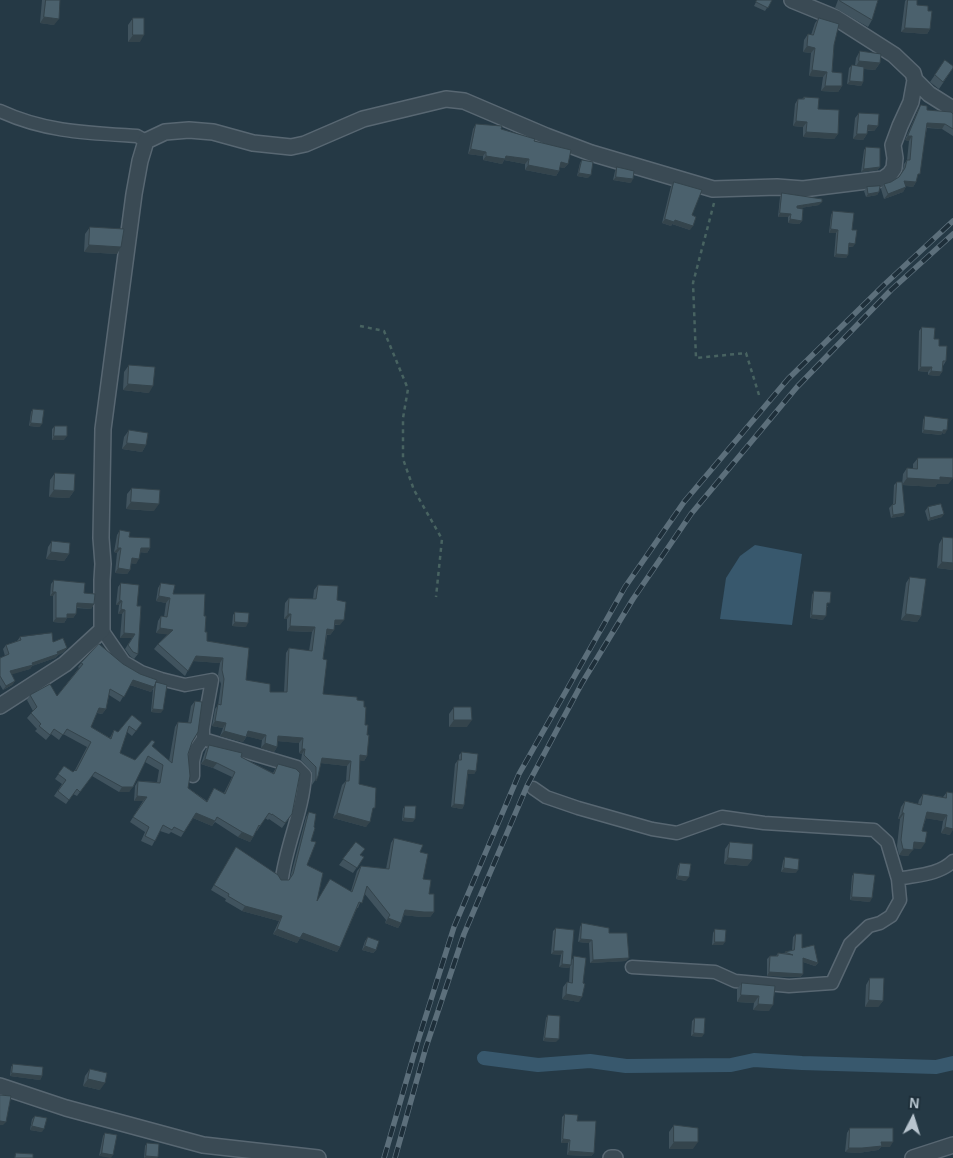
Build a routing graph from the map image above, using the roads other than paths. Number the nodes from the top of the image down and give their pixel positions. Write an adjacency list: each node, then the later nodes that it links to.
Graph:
1 (792, 0): 2 (street)
2 (914, 80): 3 (street); 5 (street)
3 (953, 109)
4 (0, 112): 5 (street)
5 (146, 141): 6 (street)
6 (102, 630): 7 (street); 8 (street)
7 (0, 706)
8 (202, 739): 9 (street); 12 (street)
9 (193, 776)
10 (533, 788): 13 (street)
11 (953, 861): 13 (street)
12 (282, 878)
13 (898, 879): 14 (street)
14 (632, 967)
15 (0, 1086): 18 (street)
16 (953, 1145): 17 (street)
17 (920, 1157)
18 (318, 1158)
19 (611, 1158): 20 (street)
20 (615, 1158)

